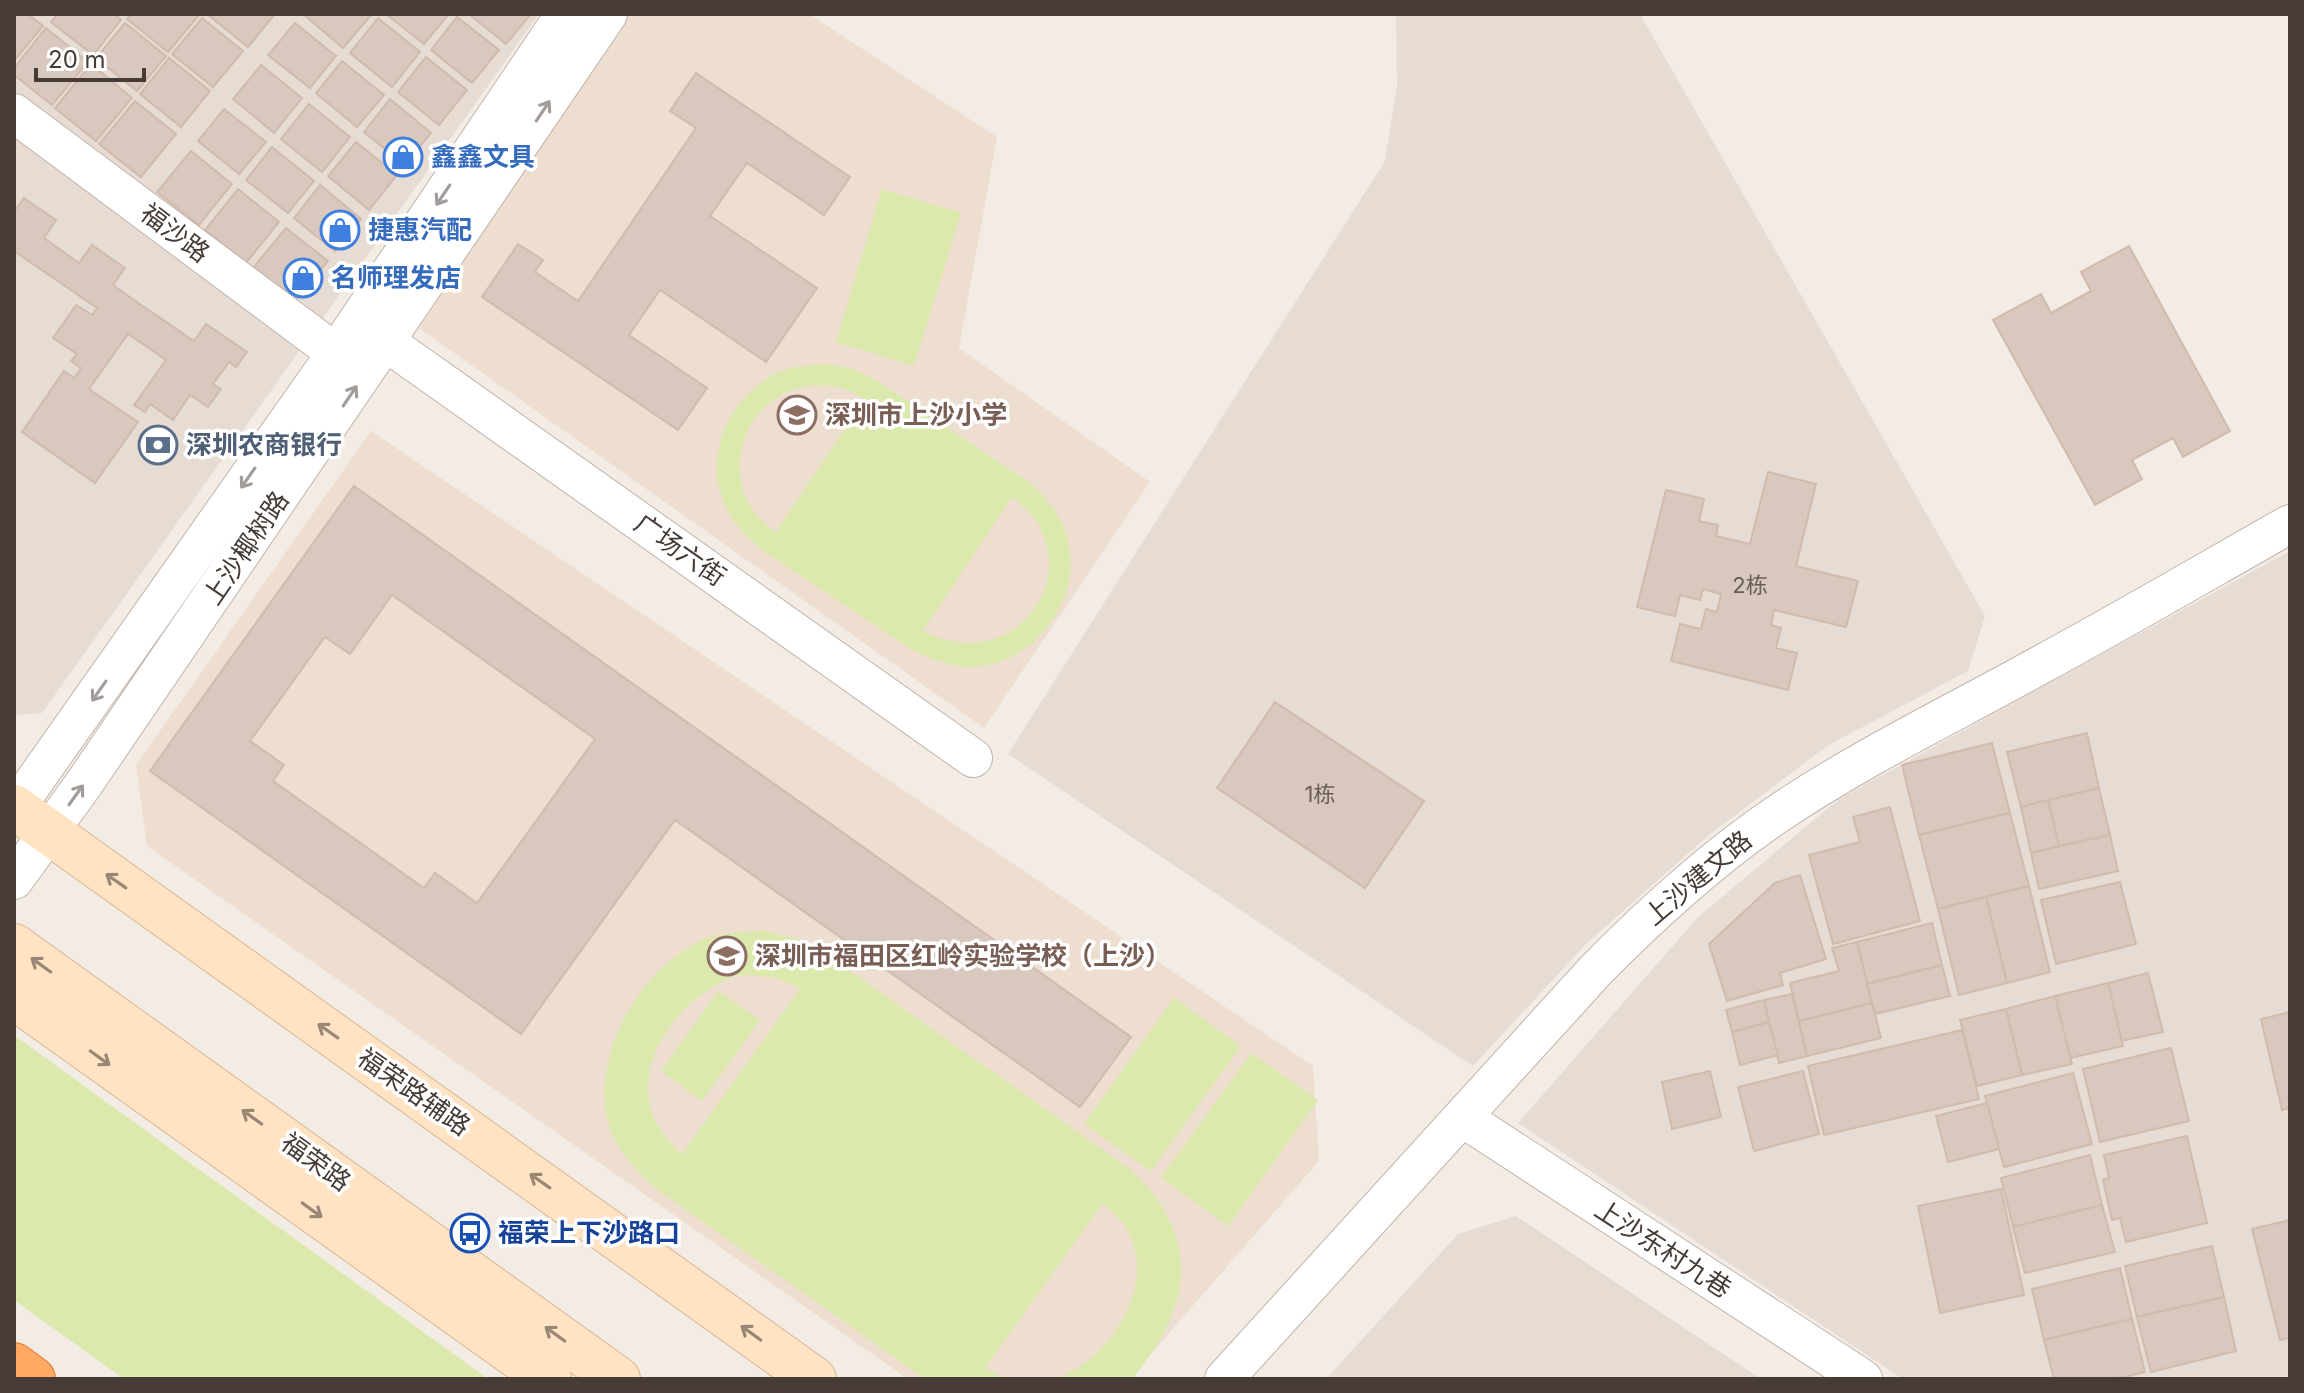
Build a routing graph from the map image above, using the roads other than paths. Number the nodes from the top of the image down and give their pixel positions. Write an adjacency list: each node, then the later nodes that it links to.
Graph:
1 (565, 14): 5 (street, 上沙椰树路, one-way to 5)
2 (608, 14): 4 (street, 上沙椰树路, one-way to 2)
3 (14, 113): 5 (street, 福沙路)
4 (386, 342): 7 (street, 广场六街); 8 (street, 上沙椰树路, one-way to 4)
5 (336, 353): 8 (street, 上沙椰树路, one-way to 8)
6 (2290, 524): 12 (street, 上沙建文路)
7 (973, 758)
8 (23, 815): 9 (street, 上沙椰树路); 17 (main road, 福荣路辅路, one-way to 8)
9 (14, 880)
10 (14, 946): 16 (main road, 福荣路, one-way to 10)
11 (14, 997): 15 (main road, 福荣路, one-way to 15)
12 (1463, 1118): 18 (street, 上沙建文路); 19 (street, 上沙东村九巷)
13 (14, 1365): 14 (highway)
14 (33, 1379)
15 (549, 1379)
16 (618, 1379)
17 (814, 1379)
18 (1224, 1379)
19 (1863, 1379)

